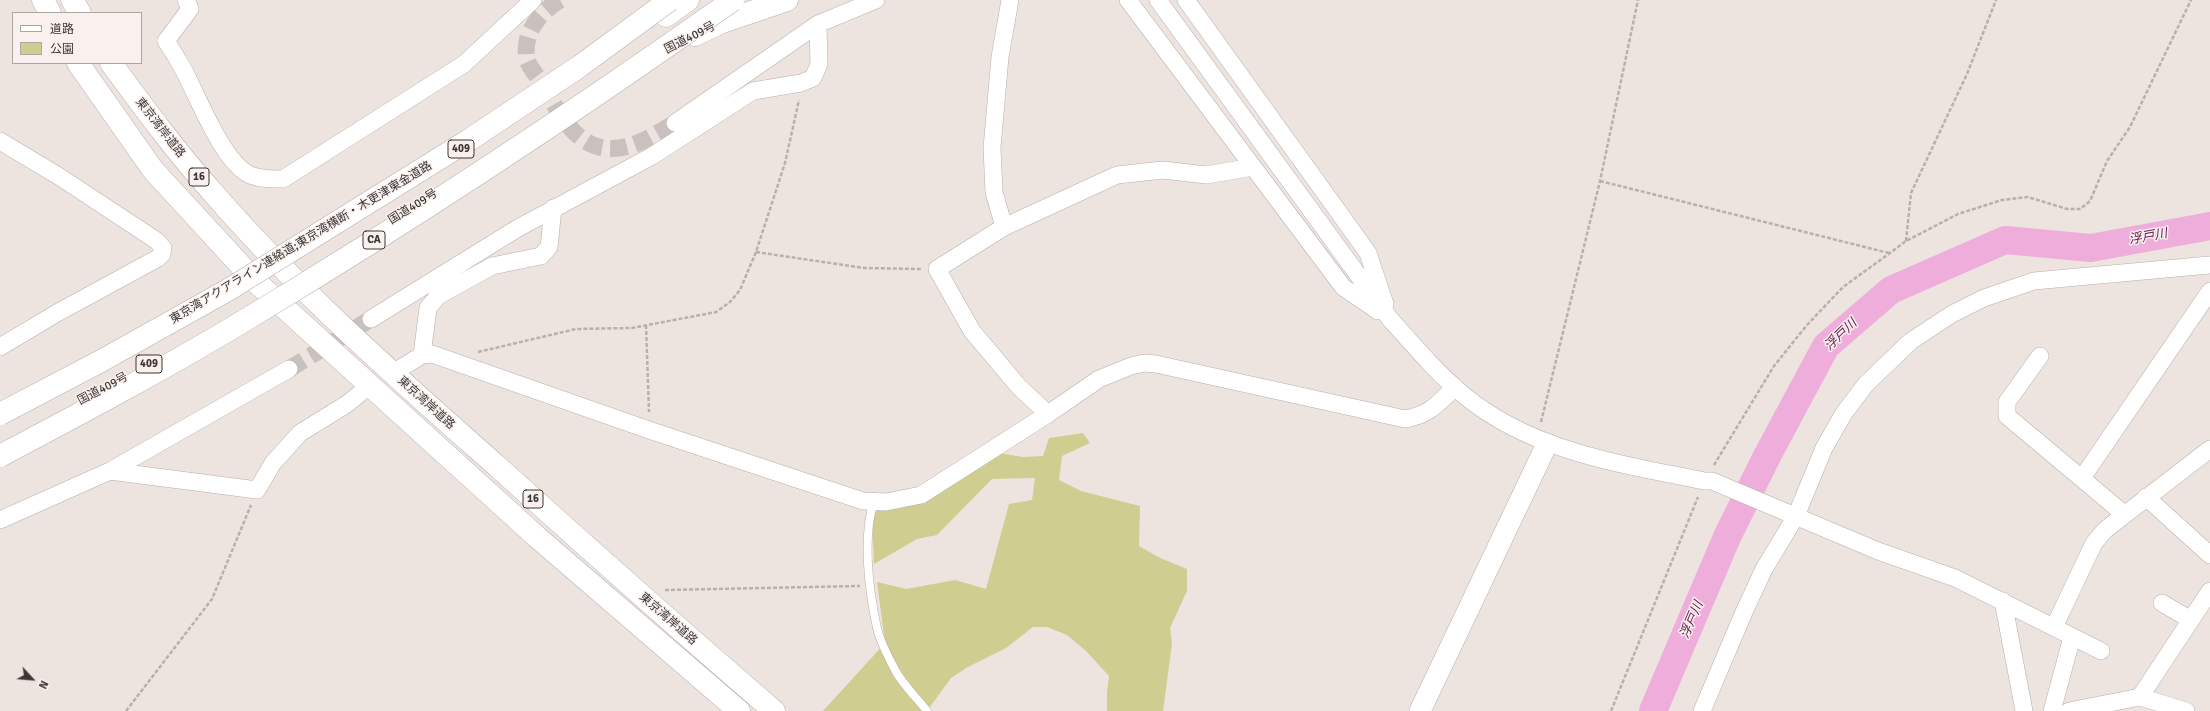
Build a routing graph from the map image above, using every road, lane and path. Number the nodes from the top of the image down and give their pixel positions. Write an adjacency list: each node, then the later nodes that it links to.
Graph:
1 (42, 0): 18 (highway)
2 (72, 0): 19 (highway)
3 (186, 0): 4 (street)
4 (533, 0)
5 (688, 0): 17 (highway)
6 (724, 0): 23 (highway)
7 (733, 0): 59 (highway, CA, bridge)
8 (787, 0): 23 (highway, 国道409号 / 409)
9 (876, 0): 20 (street)
10 (1010, 0): 30 (street)
11 (1128, 0): 27 (street)
12 (1158, 0): 42 (street)
13 (1186, 0): 42 (street)
14 (1638, 0): 28 (path)
15 (1996, 0): 31 (path)
16 (2191, 0): 31 (path)
17 (671, 5): 35 (highway, 国道409号 / 409); 52 (highway, 東京湾アクアライン連絡道;東京湾横断・木更津東金道路, bridge)
18 (49, 12)
19 (79, 12)
20 (818, 24): 24 (street); 25 (street)
21 (79, 64): 38 (highway, 東京湾岸道路 / 16)
22 (112, 64): 35 (highway, 東京湾岸道路 / 16)
23 (630, 69): 37 (highway, 国道409号 / 409)
24 (801, 83): 29 (street); 32 (path)
25 (675, 123)
26 (0, 141): 44 (street)
27 (1254, 167): 30 (street); 42 (street)
28 (1600, 181): 33 (path); 56 (path)
29 (553, 208): 41 (street); 45 (street)
30 (1004, 227): 36 (street)
31 (1906, 241): 33 (path)
32 (756, 252): 36 (path); 43 (path)
33 (1890, 253): 62 (path)
34 (2210, 265): 67 (street)
35 (281, 266): 37 (highway, 東京湾岸道路 / 16); 38 (highway, 国道409号 / 409)
36 (937, 269): 53 (street)
37 (297, 281): 40 (highway, 国道409号 / 409); 49 (highway, 東京湾岸道路 / 16)
38 (256, 282): 40 (highway, 東京湾岸道路 / 16); 54 (highway, 国道409号 / 409)
39 (2210, 291): 61 (street)
40 (271, 298): 50 (highway, 東京湾岸道路 / 16); 57 (highway, 国道409号 / 409)
41 (372, 319)
42 (1390, 319): 51 (street)
43 (646, 325): 47 (path); 55 (path)
44 (0, 347)
45 (422, 355): 47 (street); 49 (street)
46 (2040, 356): 61 (street)
47 (449, 359): 55 (street)
48 (289, 369): 60 (street)
49 (393, 373): 72 (highway, 東京湾岸道路 / 16)
50 (369, 386): 63 (street); 81 (highway, 東京湾岸道路 / 16)
51 (1455, 387): 53 (street); 56 (street)
52 (0, 414)
53 (1048, 414): 65 (street)
54 (0, 423)
55 (649, 430): 65 (street)
56 (1542, 441): 62 (street); 84 (street)
57 (0, 444)
58 (2210, 449): 64 (street)
59 (0, 456)
60 (110, 471): 63 (street); 68 (street)
61 (2082, 478): 66 (street)
62 (1708, 481): 67 (street); 85 (path)
63 (257, 490): 80 (path)
64 (2146, 497): 66 (street); 69 (street)
65 (874, 501): 70 (lane)
66 (2124, 514): 76 (street)
67 (1796, 516): 73 (street); 86 (street)
68 (0, 520)
69 (2210, 555)
70 (871, 584): 72 (path); 83 (lane)
71 (2210, 590): 75 (street)
72 (638, 593): 82 (highway, 東京湾岸道路 / 16)
73 (2003, 601): 76 (street); 87 (street)
74 (2162, 603): 75 (street)
75 (2191, 620): 79 (street)
76 (2054, 627): 77 (street)
77 (2072, 637): 78 (street); 88 (street)
78 (2101, 651)
79 (2140, 697): 89 (street); 90 (street)
80 (126, 711)
81 (739, 711)
82 (774, 711)
83 (928, 711)
84 (1420, 711)
85 (1611, 711)
86 (1702, 711)
87 (2024, 711)
88 (2052, 711)
89 (2069, 711)
90 (2186, 711)

